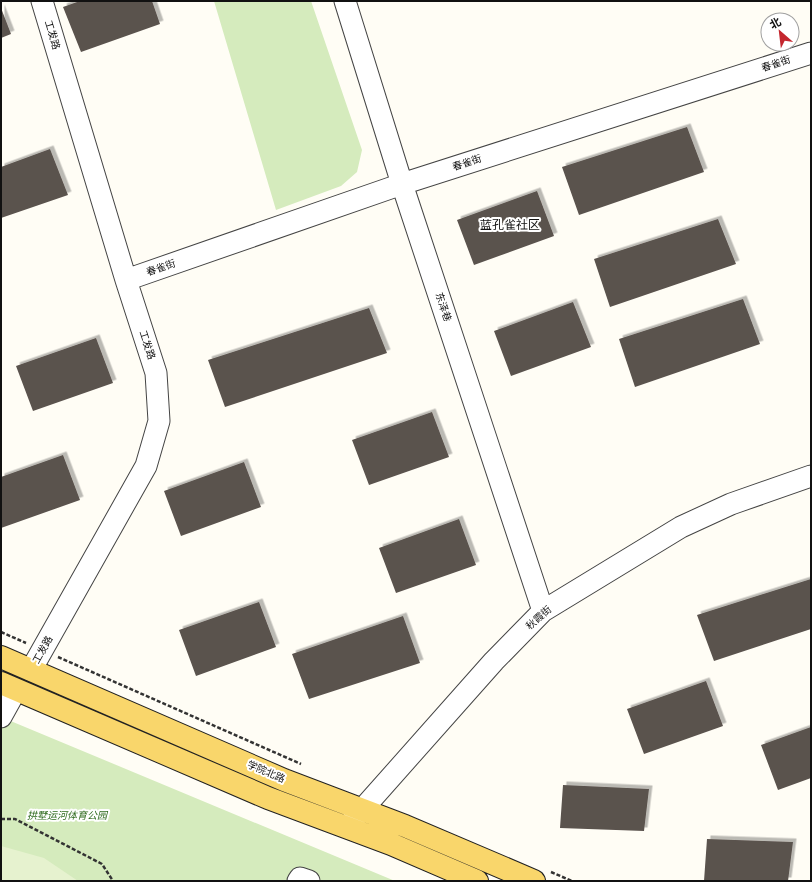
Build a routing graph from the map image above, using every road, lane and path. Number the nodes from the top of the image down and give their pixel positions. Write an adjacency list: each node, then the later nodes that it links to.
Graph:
1 (42, 1): 5 (street, 工发路)
2 (345, 1): 4 (street, 东泽巷)
3 (811, 53): 4 (street, 春雀街)
4 (402, 184): 5 (street, 春雀街); 7 (street, 东泽巷)
5 (126, 280): 9 (street, 工发路)
6 (811, 476): 7 (street, 秋霞街)
7 (543, 611): 15 (street, 秋霞街)
8 (1, 632): 9 (path)
9 (42, 650): 11 (street, 工发路); 14 (path)
10 (1, 657): 11 (main road, 学院北路)
11 (31, 670): 15 (main road, 学院北路)
12 (9, 687): 13 (street); 17 (main road)
13 (1, 717)
14 (303, 765)
15 (363, 810): 17 (street, 秋霞街); 18 (main road, 学院北路)
16 (1, 819): 19 (path)
17 (346, 828): 22 (main road)
18 (542, 876): 23 (path)
19 (112, 881)
20 (298, 881): 21 (street)
21 (309, 881)
22 (477, 881)
23 (572, 881)

